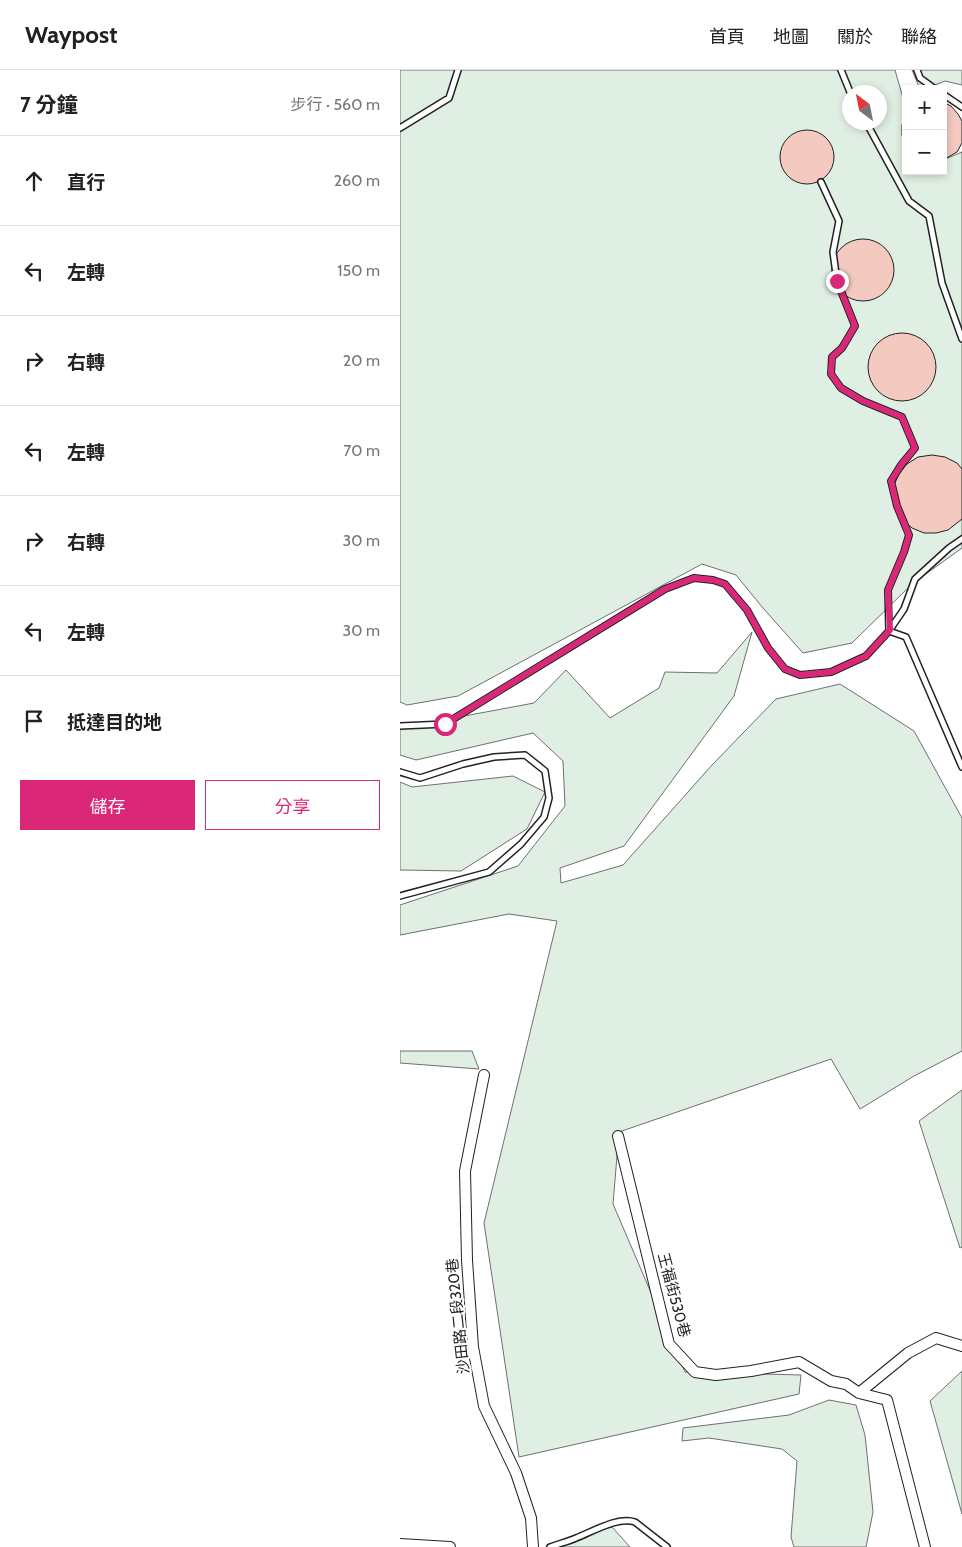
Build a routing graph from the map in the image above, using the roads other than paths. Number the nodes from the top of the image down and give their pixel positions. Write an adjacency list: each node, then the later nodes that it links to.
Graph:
1 (458, 70): 8 (lane)
2 (842, 70): 4 (lane)
3 (917, 70): 5 (lane)
4 (847, 85)
5 (930, 85)
6 (947, 97): 7 (lane)
7 (962, 107)
8 (400, 128)
9 (870, 130): 11 (lane)
10 (821, 182): 13 (lane)
11 (962, 339)
12 (962, 539): 13 (lane)
13 (890, 630): 14 (lane); 15 (lane)
14 (400, 726)
15 (962, 767)
16 (400, 772): 17 (lane)
17 (400, 896)
18 (484, 1075): 24 (street, 沙田路二段320巷)
19 (618, 1136): 21 (street, 王福街530巷)
20 (962, 1346): 21 (street)
21 (859, 1394): 27 (street, 王福街530巷)
22 (400, 1544): 23 (street)
23 (450, 1547)
24 (533, 1547)
25 (550, 1547): 26 (lane)
26 (667, 1547)
27 (925, 1547)

